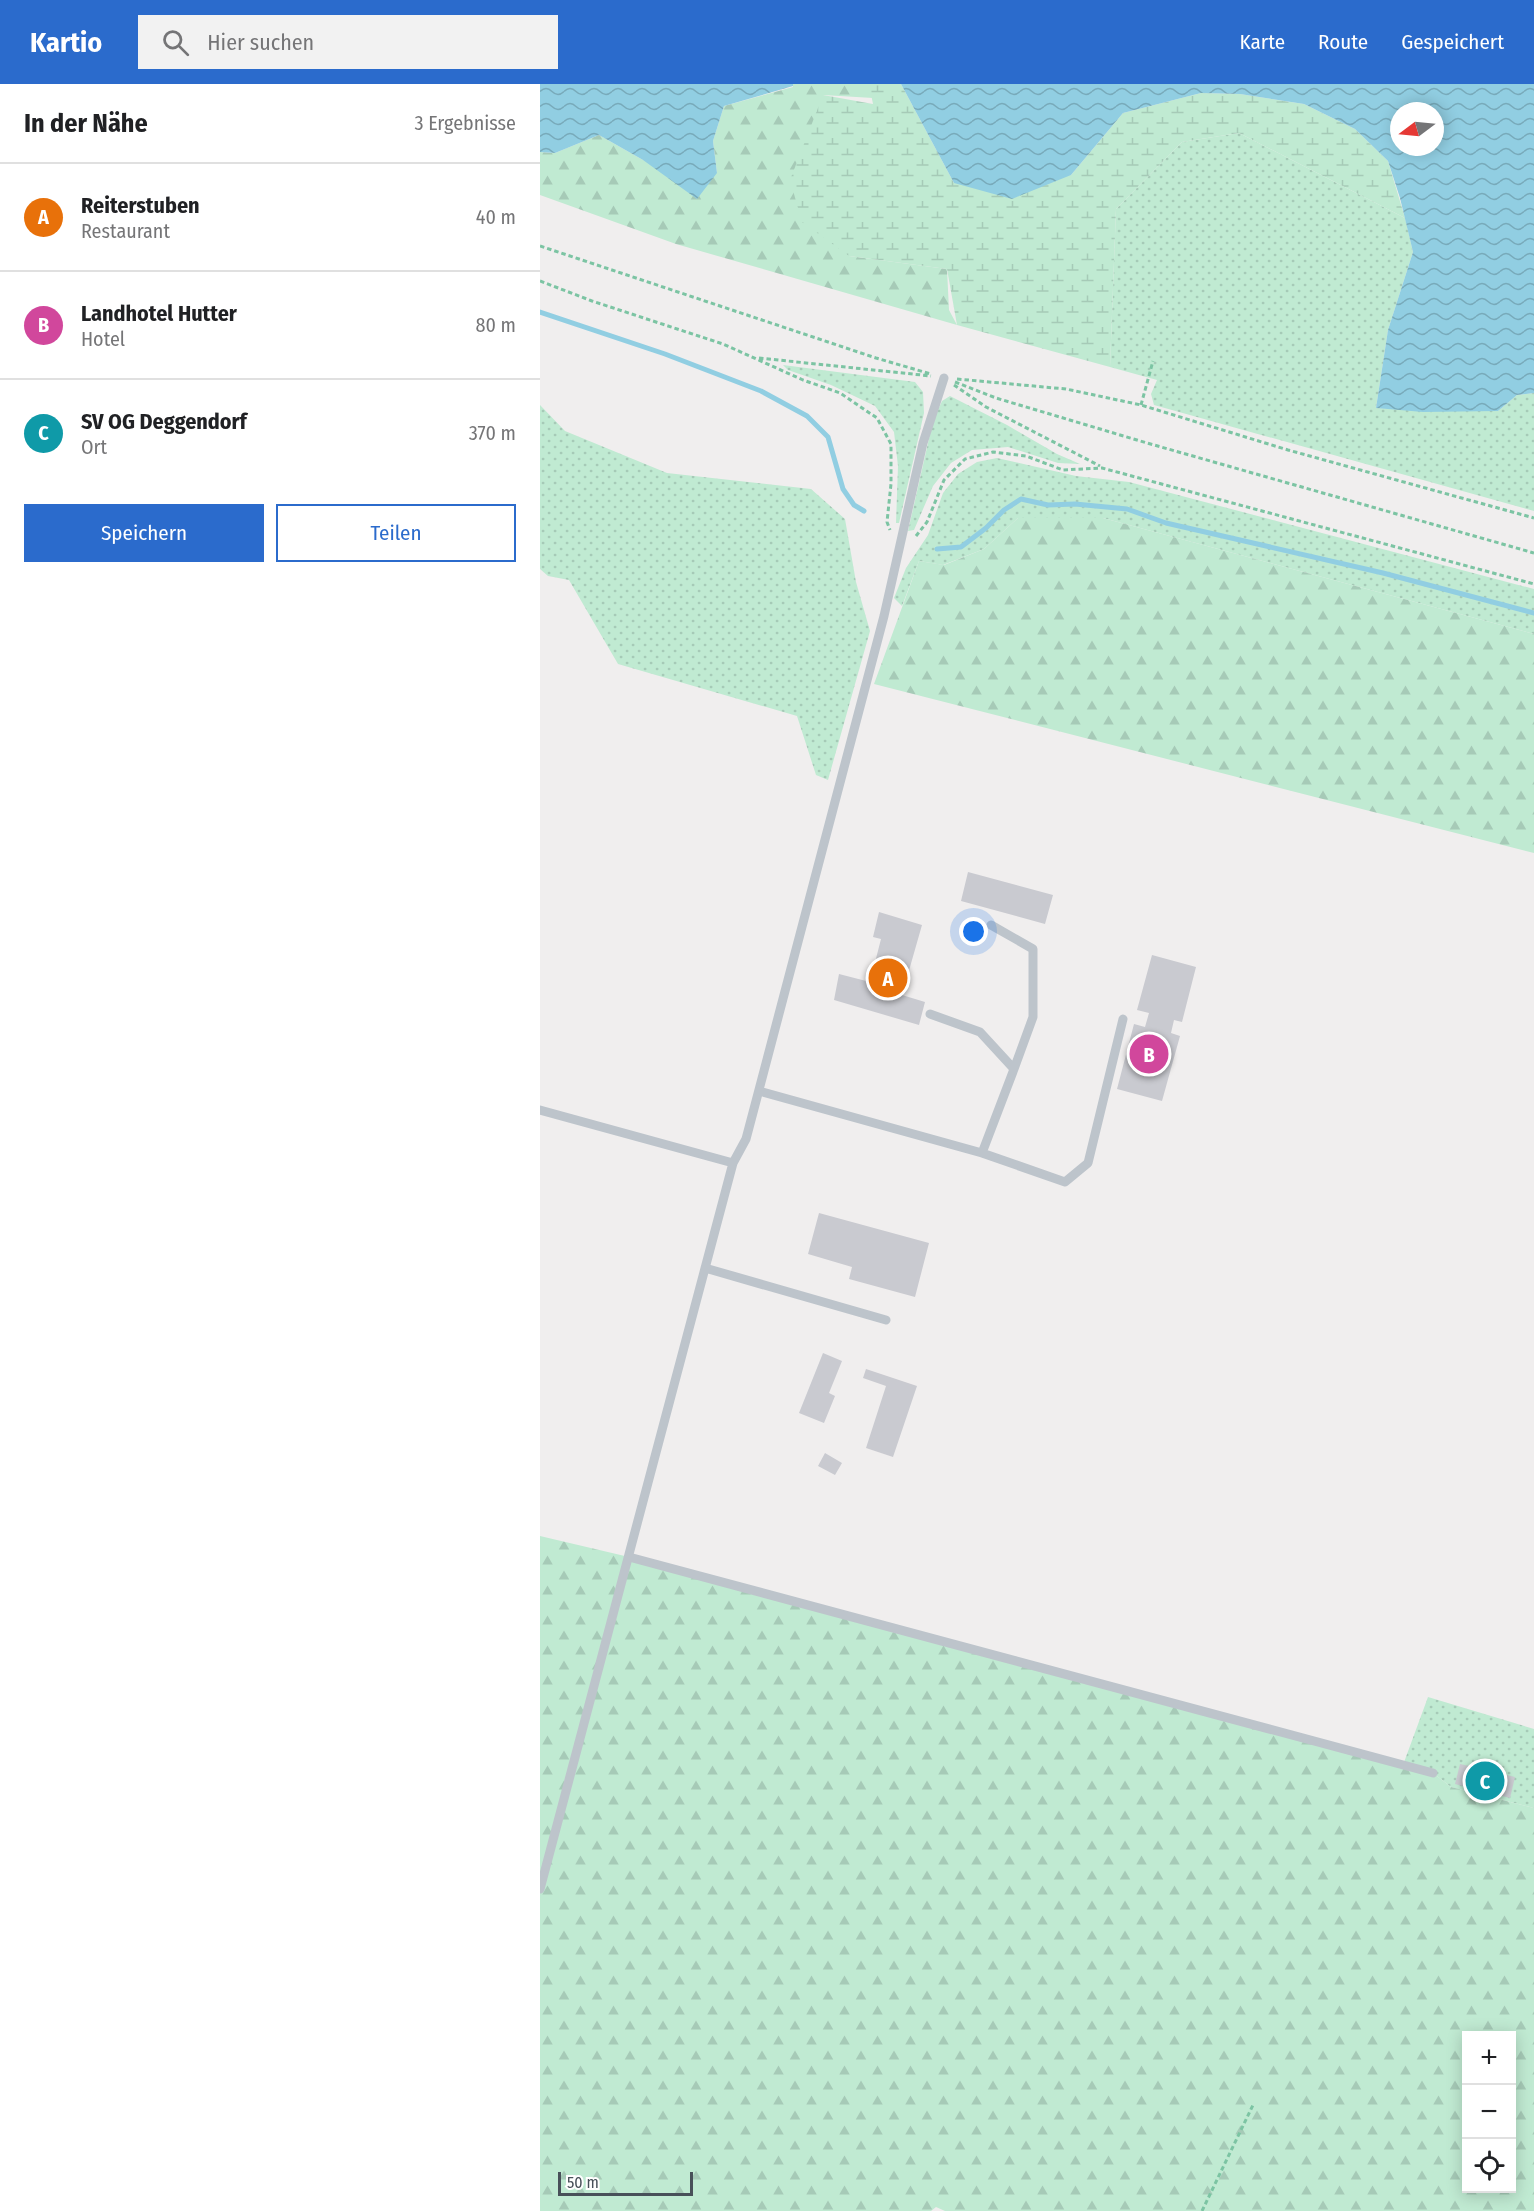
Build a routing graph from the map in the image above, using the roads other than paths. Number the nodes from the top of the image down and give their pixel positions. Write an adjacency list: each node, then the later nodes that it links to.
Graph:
1 (944, 378): 6 (lane)
2 (991, 925): 5 (lane)
3 (930, 1014): 5 (lane)
4 (1123, 1019): 8 (lane)
5 (1014, 1069): 8 (lane)
6 (759, 1091): 8 (lane); 9 (lane)
7 (540, 1110): 9 (lane)
8 (982, 1153)
9 (733, 1163): 10 (lane)
10 (705, 1268): 11 (lane); 12 (lane)
11 (886, 1320)
12 (629, 1557): 13 (lane); 14 (lane)
13 (1433, 1773)
14 (540, 1888)

